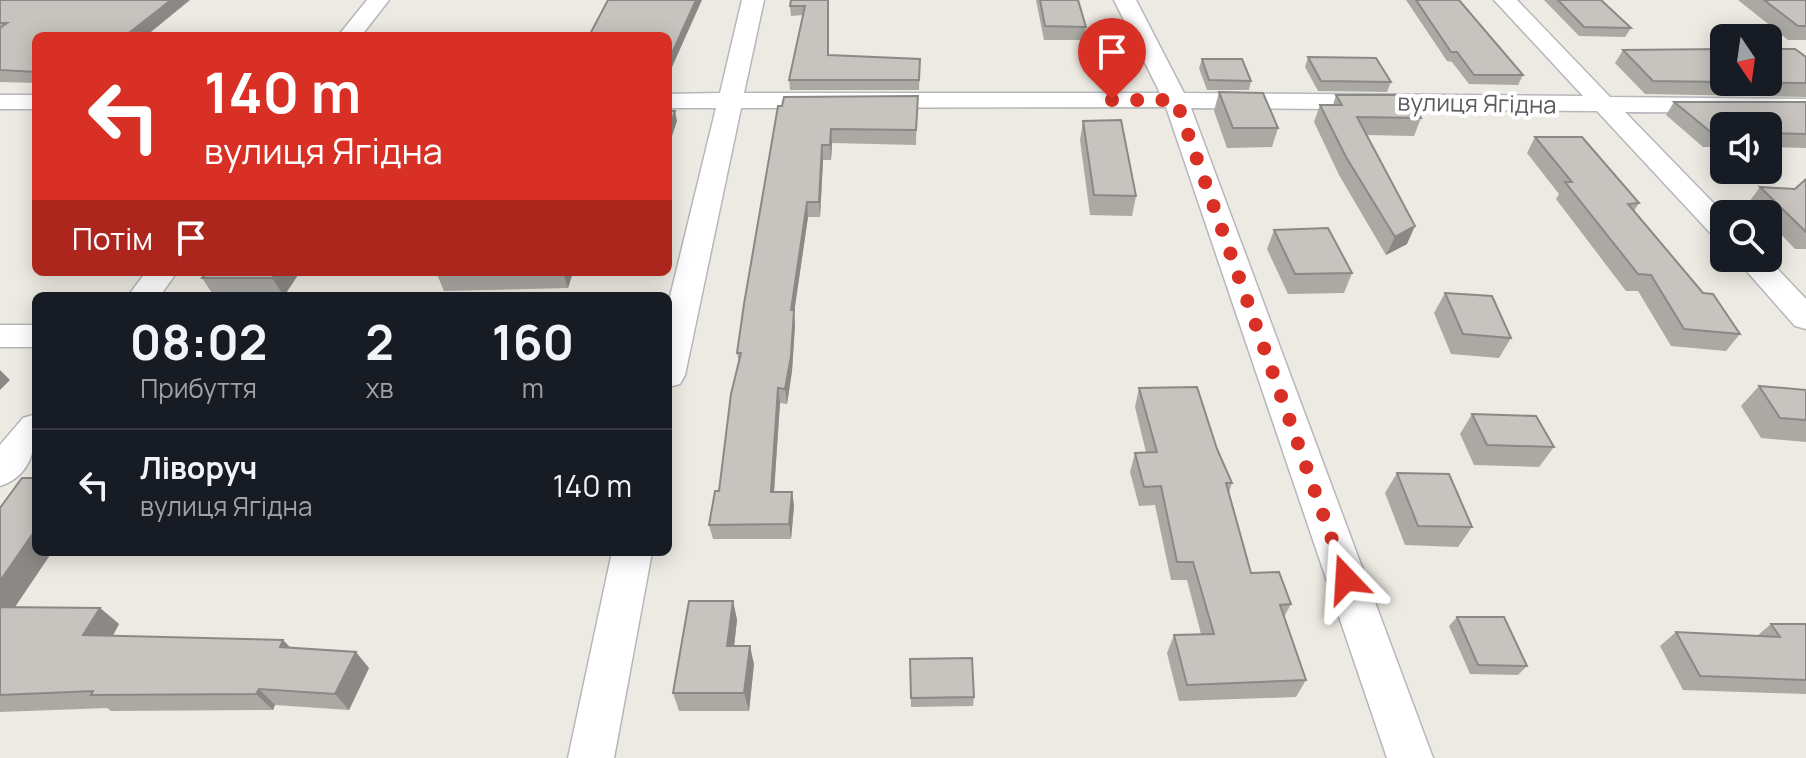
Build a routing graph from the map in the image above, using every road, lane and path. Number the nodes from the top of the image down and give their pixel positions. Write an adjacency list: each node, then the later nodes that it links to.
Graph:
1 (378, 0): 5 (street)
2 (753, 0): 8 (street)
3 (1125, 0): 6 (street)
4 (1505, 0): 11 (street)
5 (352, 32)
6 (1176, 100): 8 (street, вулиця Ягідна); 11 (street, вулиця Ягідна); 23 (street)
7 (672, 101): 8 (street, вулиця Ягідна)
8 (730, 101): 18 (street)
9 (0, 102): 10 (street)
10 (32, 102)
11 (1606, 105): 12 (street, вулиця Ягідна); 13 (street)
12 (1806, 106)
13 (1710, 216)
14 (1763, 272): 15 (street)
15 (1806, 318)
16 (0, 336): 17 (street)
17 (32, 336)
18 (672, 340)
19 (32, 432): 20 (street)
20 (0, 471)
21 (631, 556): 22 (street)
22 (591, 758)
23 (1410, 758)

